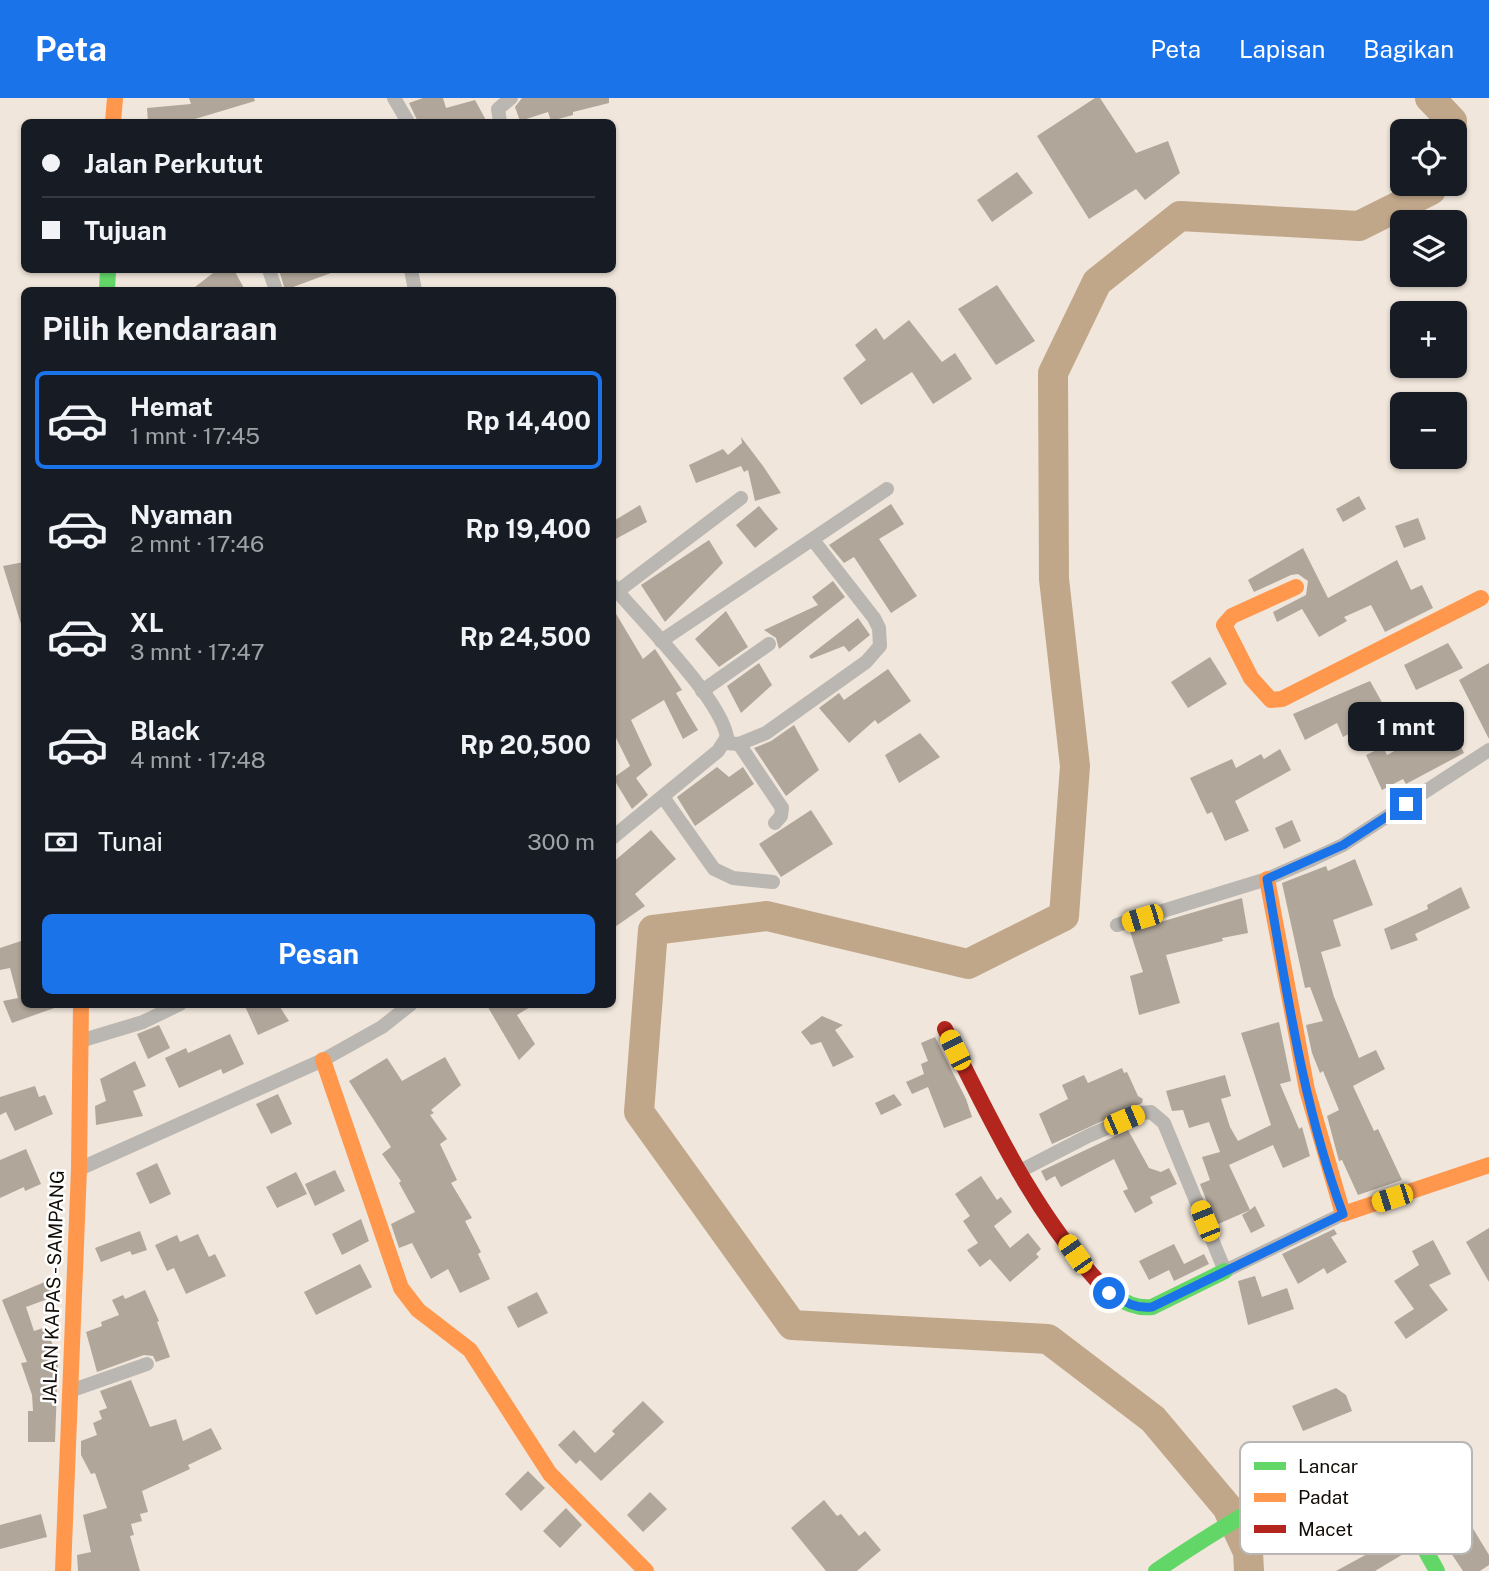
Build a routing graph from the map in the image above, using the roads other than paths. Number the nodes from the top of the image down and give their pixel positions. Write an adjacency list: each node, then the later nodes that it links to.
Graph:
1 (114, 98): 4 (street)
2 (394, 98): 5 (street)
3 (511, 98): 6 (street)
4 (113, 119)
5 (406, 119)
6 (500, 119)
7 (887, 489): 9 (street)
8 (741, 498): 10 (street)
9 (813, 540): 14 (street); 17 (street)
10 (616, 587)
11 (1296, 587): 13 (street)
12 (616, 589): 14 (street)
13 (1487, 602)
14 (661, 640): 16 (street)
15 (769, 644): 16 (street)
16 (702, 691): 17 (street)
17 (732, 744): 19 (street); 20 (street)
18 (1489, 750): 22 (street)
19 (663, 797): 21 (street); 23 (street)
20 (775, 823)
21 (616, 835)
22 (1267, 879): 24 (street); 34 (street)
23 (772, 883)
24 (1117, 925)
25 (80, 1008): 29 (street, JALAN KAPAS - SAMPANG)
26 (172, 1008): 29 (street)
27 (394, 1010): 30 (street)
28 (945, 1029): 33 (street)
29 (80, 1041): 32 (street, JALAN KAPAS - SAMPANG)
30 (323, 1060): 32 (street); 41 (street)
31 (1489, 1166): 34 (street)
32 (79, 1169): 37 (street, JALAN KAPAS - SAMPANG)
33 (1018, 1172): 35 (street); 35 (street)
34 (1343, 1214): 35 (street)
35 (1225, 1270)
36 (147, 1364): 37 (street)
37 (69, 1391): 40 (street, JALAN KAPAS - SAMPANG)
38 (1240, 1520): 42 (street)
39 (1426, 1554): 43 (street)
40 (63, 1571)
41 (646, 1571)
42 (1156, 1571)
43 (1437, 1571)

